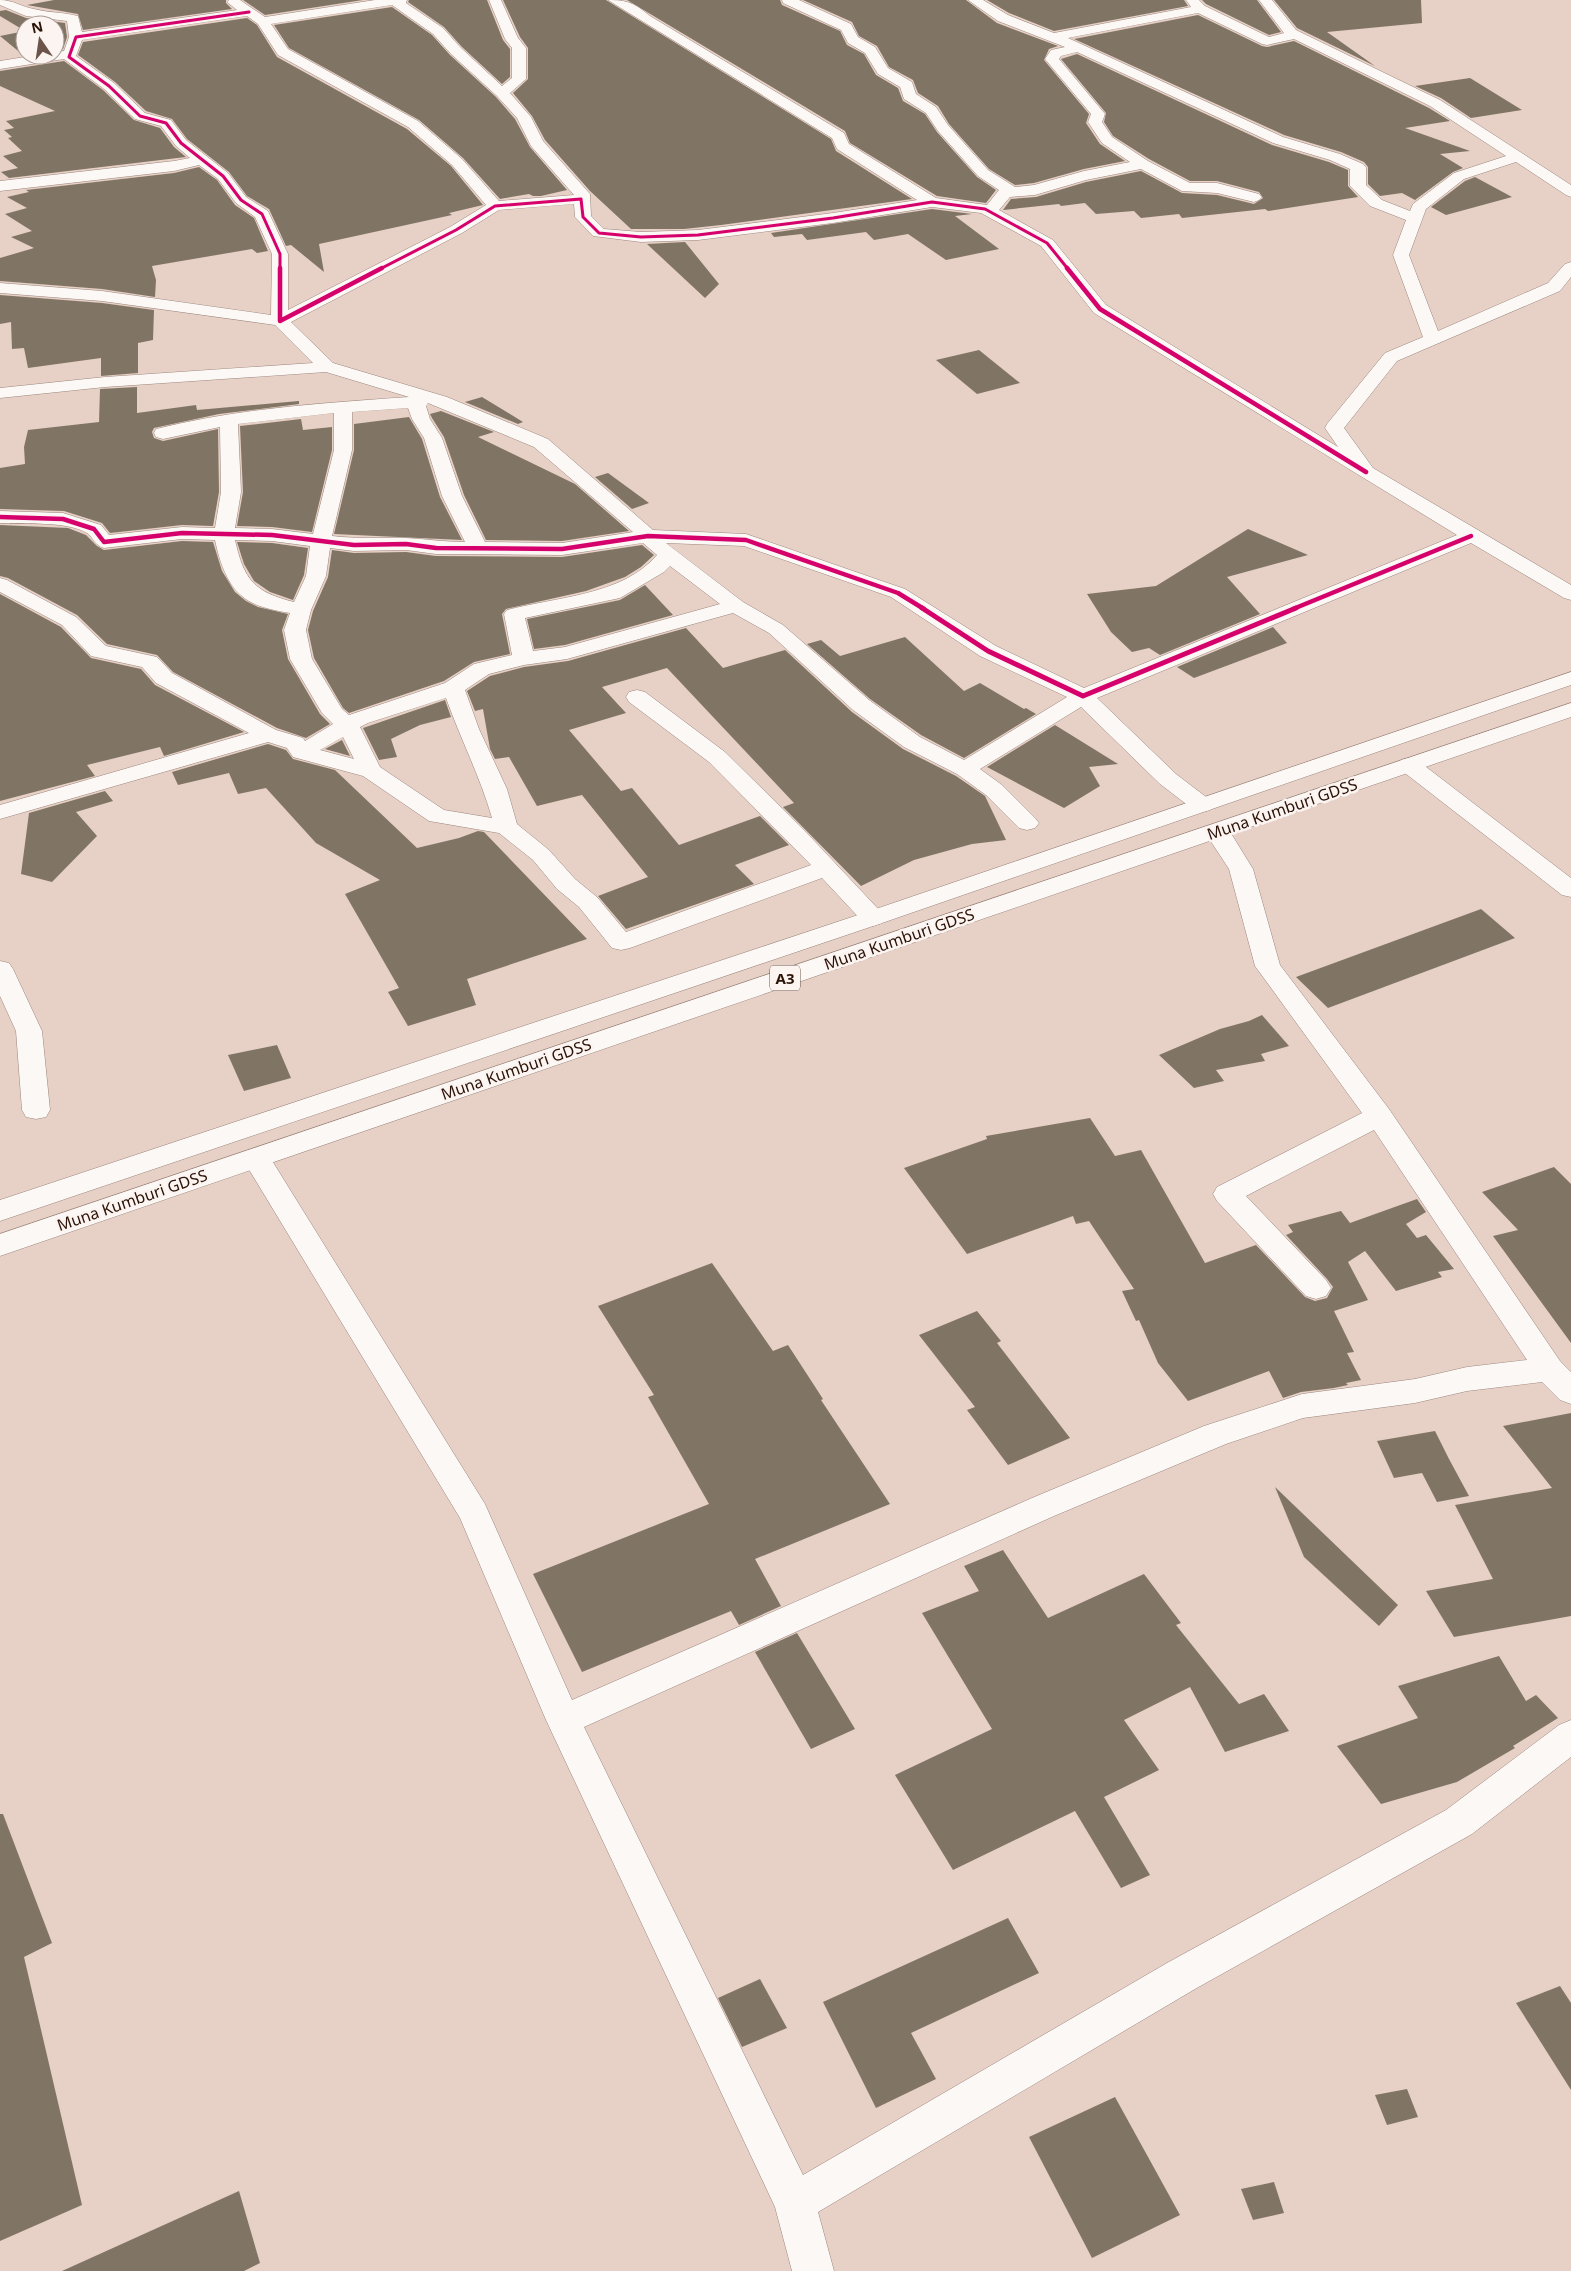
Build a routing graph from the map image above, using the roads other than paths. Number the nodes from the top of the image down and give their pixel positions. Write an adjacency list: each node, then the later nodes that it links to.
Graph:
1 (0, 0): 12 (main road)
2 (231, 0): 11 (main road)
3 (398, 0): 13 (main road); 20 (main road)
4 (495, 0): 20 (main road)
5 (614, 0): 29 (main road)
6 (788, 0): 26 (main road)
7 (974, 0): 16 (main road)
8 (1265, 0): 14 (main road)
9 (1196, 4): 14 (main road); 16 (main road)
10 (80, 5): 12 (main road)
11 (249, 12): 13 (main road); 15 (main road)
12 (73, 19): 15 (main road)
13 (263, 21): 30 (main road)
14 (1296, 35): 21 (main road)
15 (76, 37): 18 (main road)
16 (1053, 37): 17 (main road)
17 (1078, 48): 23 (main road); 32 (main road)
18 (70, 54): 19 (main road); 22 (main road)
19 (0, 66)
20 (502, 92): 28 (main road)
21 (1517, 157): 25 (main road); 32 (main road)
22 (200, 160): 24 (main road); 35 (main road)
23 (1143, 164): 26 (main road); 27 (main road)
24 (0, 186)
25 (1571, 192)
26 (1005, 193): 31 (main road)
27 (1254, 198)
28 (581, 200): 29 (main road); 30 (main road)
29 (932, 202): 31 (main road)
30 (494, 206): 35 (main road)
31 (990, 212): 44 (main road)
32 (1415, 218): 36 (main road)
33 (1571, 268): 36 (main road)
34 (0, 288): 35 (main road)
35 (280, 321): 37 (main road)
36 (1432, 339): 44 (main road)
37 (327, 367): 38 (main road); 39 (main road)
38 (0, 393)
39 (441, 401): 40 (main road); 47 (main road)
40 (415, 402): 41 (main road); 50 (main road)
41 (343, 406): 42 (main road); 49 (main road)
42 (229, 420): 43 (main road); 46 (main road)
43 (163, 433)
44 (1366, 472): 48 (main road)
45 (0, 518): 46 (main road)
46 (224, 533): 49 (main road); 57 (main road)
47 (648, 536): 50 (main road); 51 (main road); 61 (main road)
48 (1471, 536): 53 (main road); 61 (main road)
49 (321, 540): 50 (main road); 57 (main road)
50 (478, 547)
51 (668, 555): 56 (main road); 58 (main road)
52 (0, 584): 54 (main road)
53 (1571, 594)
54 (26, 598): 55 (main road); 65 (main road)
55 (0, 605)
56 (736, 606): 58 (main road); 68 (main road)
57 (300, 610): 64 (main road)
58 (524, 659): 60 (main road)
59 (1571, 678): 70 (main road, Muna Kumburi GDSS / A3)
60 (453, 688): 64 (main road); 73 (main road)
61 (1083, 696): 68 (main road); 70 (main road)
62 (637, 697): 75 (main road)
63 (1571, 710): 67 (main road, Muna Kumburi GDSS / A3)
64 (348, 725): 66 (main road); 69 (main road)
65 (268, 735): 66 (main road); 71 (main road)
66 (301, 752): 69 (main road)
67 (1409, 766): 74 (main road, Muna Kumburi GDSS / A3); 76 (main road)
68 (965, 769): 72 (main road)
69 (370, 771): 73 (main road)
70 (1202, 805): 77 (main road, Muna Kumburi GDSS / A3)
71 (0, 812)
72 (1027, 823)
73 (506, 827): 75 (main road)
74 (1216, 831): 80 (main road); 81 (main road, Muna Kumburi GDSS / A3)
75 (827, 868): 77 (main road)
76 (1571, 890)
77 (873, 918): 82 (main road, Muna Kumburi GDSS / A3)
78 (0, 969): 79 (main road)
79 (36, 1110)
80 (1378, 1116): 84 (main road); 85 (main road)
81 (256, 1158): 83 (main road, Muna Kumburi GDSS / A3); 87 (main road)
82 (0, 1211)
83 (0, 1245)
84 (1316, 1288)
85 (1549, 1369): 86 (main road); 87 (main road)
86 (1571, 1392)
87 (563, 1720): 89 (main road)
88 (1571, 1736): 89 (main road)
89 (795, 2202): 90 (main road)
90 (813, 2271)

